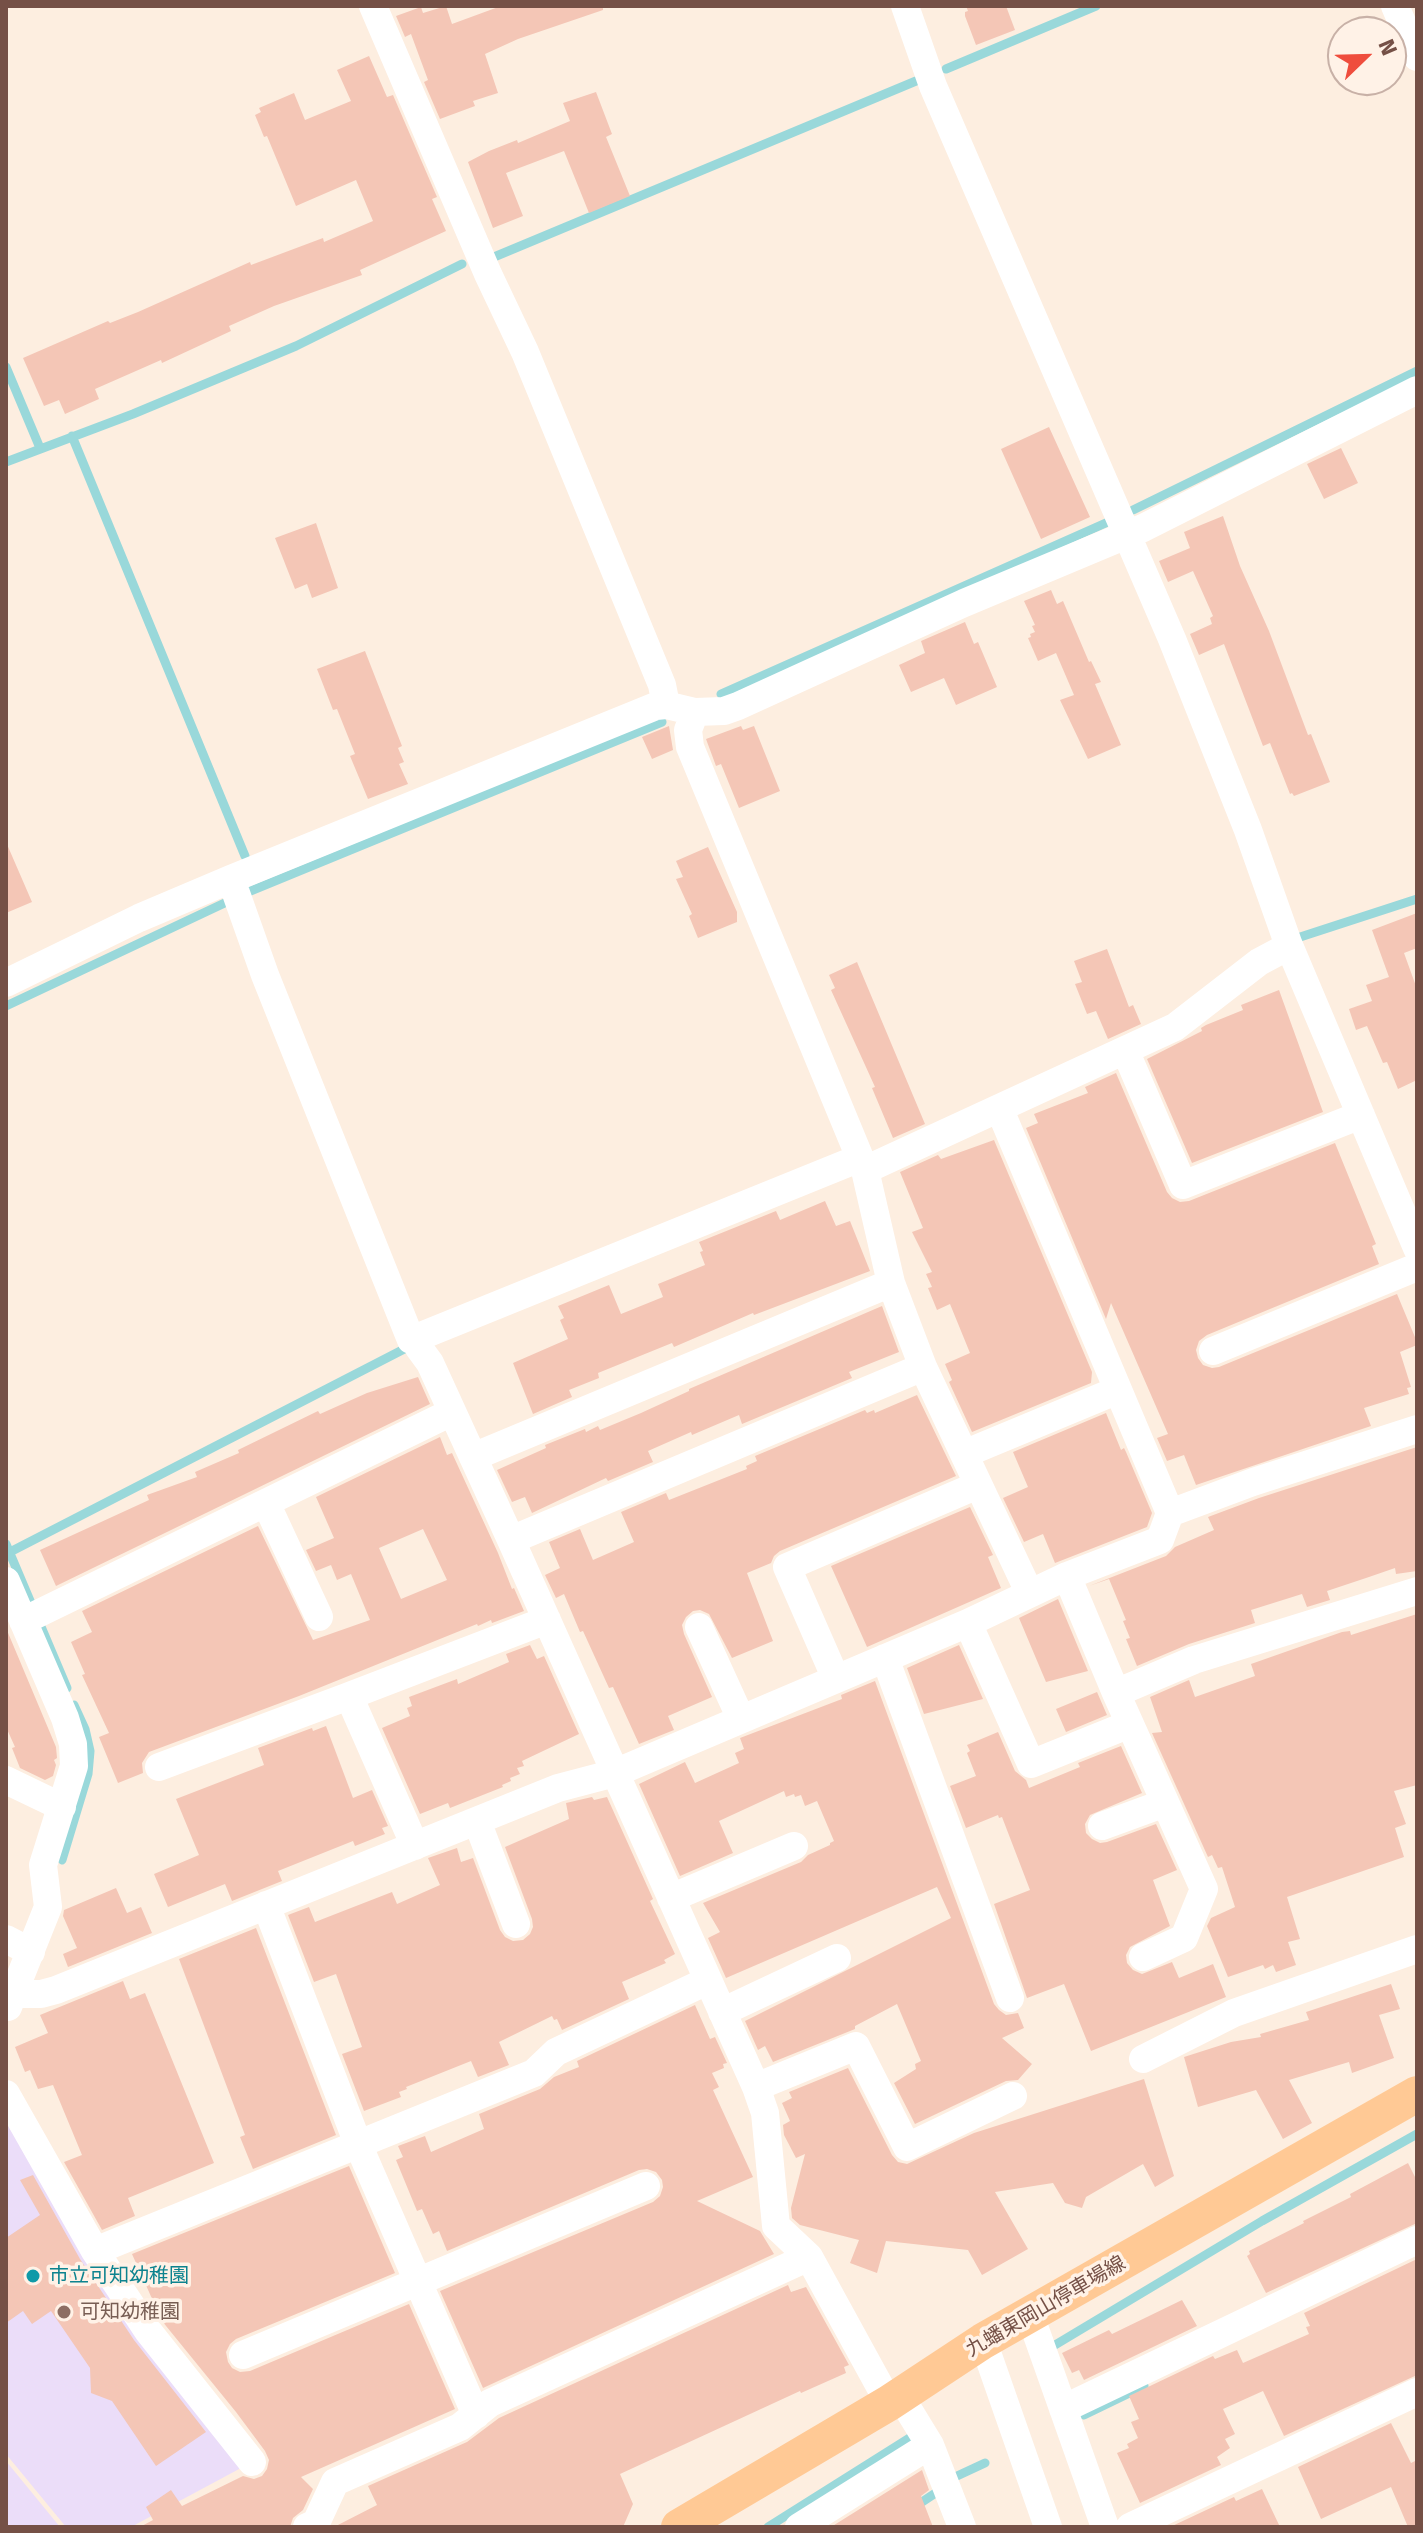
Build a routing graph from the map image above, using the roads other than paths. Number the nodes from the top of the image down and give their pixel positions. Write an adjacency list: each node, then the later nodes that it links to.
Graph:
1 (373, 6): 7 (street)
2 (905, 6): 6 (street)
3 (1395, 6): 4 (street)
4 (1417, 57)
5 (1417, 390): 6 (street)
6 (1127, 535): 8 (street); 10 (street)
7 (666, 705): 8 (street); 9 (street)
8 (695, 712): 15 (street)
9 (235, 891): 11 (street); 19 (street)
10 (1288, 942): 12 (street); 14 (street)
11 (6, 983)
12 (1125, 1050): 13 (street); 14 (street)
13 (1000, 1110): 15 (street); 22 (street)
14 (1361, 1115): 16 (street)
15 (863, 1164): 18 (street); 19 (street)
16 (1417, 1248)
17 (1417, 1267): 20 (street)
18 (891, 1283): 21 (street); 26 (street)
19 (417, 1342): 23 (street)
20 (1213, 1351)
21 (923, 1367): 25 (street); 30 (street)
22 (1118, 1390): 25 (street); 29 (street)
23 (452, 1412): 26 (street); 28 (street)
24 (1417, 1429): 29 (street)
25 (964, 1454): 27 (street)
26 (473, 1457): 30 (street)
27 (978, 1485): 34 (street); 41 (street)
28 (266, 1503): 35 (street); 36 (street)
29 (1170, 1513): 31 (street)
30 (511, 1540): 37 (street)
31 (1067, 1576): 34 (street); 42 (street)
32 (6, 1581): 35 (street)
33 (1417, 1591): 42 (street)
34 (1029, 1592): 38 (street)
35 (33, 1617): 50 (street)
36 (319, 1617)
37 (547, 1620): 43 (street); 47 (street)
38 (968, 1623): 40 (street); 45 (street)
39 (699, 1627): 44 (street)
40 (885, 1658): 41 (street); 63 (street)
41 (836, 1679): 44 (street)
42 (1116, 1693): 45 (street)
43 (349, 1696): 46 (street); 53 (street)
44 (741, 1719): 47 (street)
45 (1130, 1724): 49 (street)
46 (159, 1767)
47 (615, 1773): 51 (street); 55 (street)
48 (6, 1780): 50 (street)
49 (1165, 1803): 52 (street); 60 (street)
50 (62, 1807): 58 (street)
51 (477, 1821): 53 (street); 57 (street)
52 (1102, 1826)
53 (415, 1846): 56 (street)
54 (794, 1846): 55 (street)
55 (671, 1898): 62 (street)
56 (266, 1905): 64 (street); 71 (street)
57 (516, 1924)
58 (18, 1945): 64 (street)
59 (1417, 1949): 66 (street)
60 (1143, 1957)
61 (837, 1958): 65 (street)
62 (707, 1981): 65 (street); 71 (street)
63 (1010, 1998)
64 (10, 2003)
65 (722, 2012): 67 (street)
66 (1143, 2059)
67 (756, 2087): 70 (street); 75 (street)
68 (6, 2094): 74 (street)
69 (1417, 2094): 77 (main road, 九蟠東岡山停車場線)
70 (1013, 2096)
71 (358, 2144): 74 (street); 76 (street)
72 (646, 2186): 76 (street)
73 (1417, 2240): 82 (street)
74 (95, 2251): 85 (street)
75 (809, 2257): 81 (street); 83 (street)
76 (420, 2281): 79 (street); 83 (street)
77 (1030, 2315): 78 (main road, 九蟠東岡山停車場線); 82 (street)
78 (983, 2341): 81 (main road, 九蟠東岡山停車場線); 90 (street)
79 (243, 2355)
80 (1417, 2392): 92 (street)
81 (895, 2399): 84 (street); 87 (main road, 九蟠東岡山停車場線)
82 (1063, 2409): 91 (street)
83 (476, 2415): 86 (street)
84 (930, 2445): 88 (street); 89 (street)
85 (252, 2462)
86 (307, 2527)
87 (679, 2527)
88 (799, 2527)
89 (962, 2527)
90 (1048, 2527)
91 (1105, 2527)
92 (1130, 2527)

